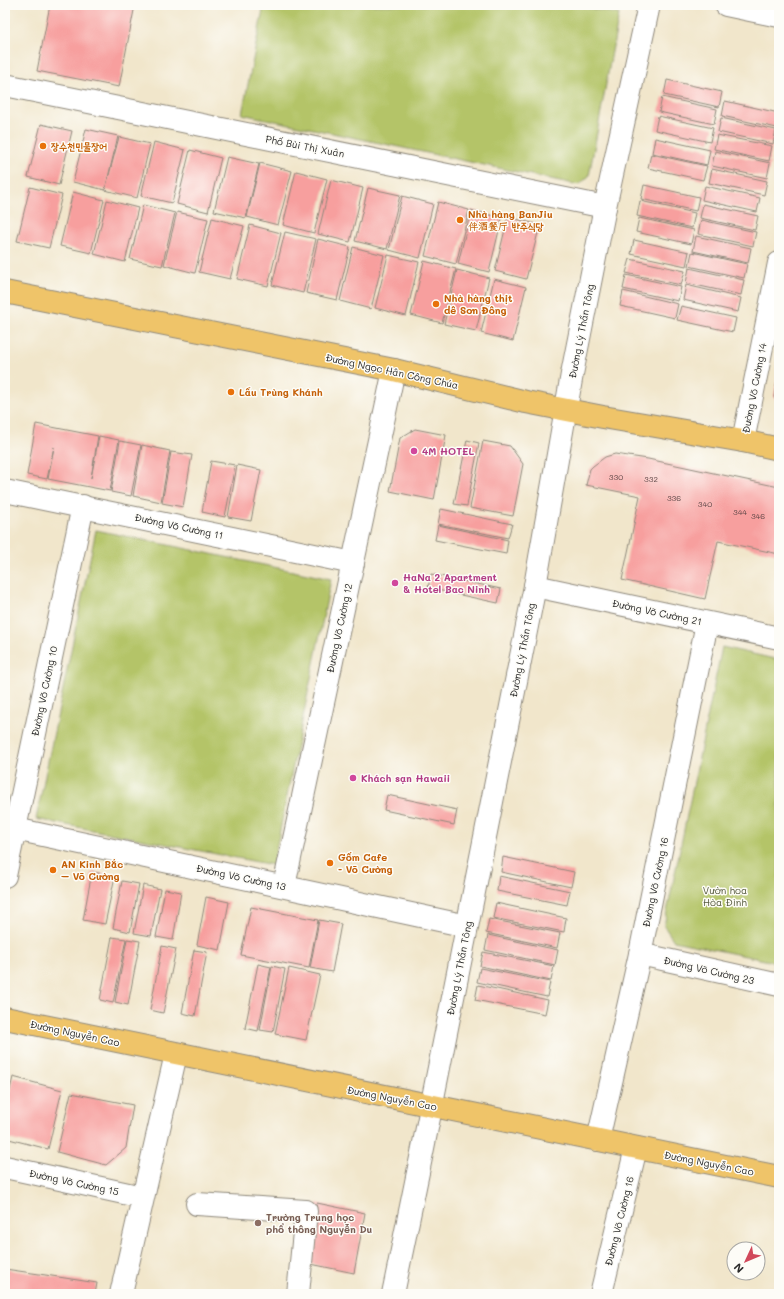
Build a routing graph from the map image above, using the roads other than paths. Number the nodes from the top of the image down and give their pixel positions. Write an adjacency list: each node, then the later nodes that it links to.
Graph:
1 (649, 5): 5 (street, Đường Lý Thần Tông)
2 (726, 5): 3 (street)
3 (779, 16)
4 (5, 85): 5 (street, Phố Bùi Thị Xuân)
5 (605, 207): 9 (street, Đường Lý Thần Tông)
6 (779, 268): 10 (street, Đường Võ Cường 14)
7 (5, 292): 8 (main road, Đường Ngọc Hân Công Chúa)
8 (394, 370): 9 (main road, Đường Ngọc Hân Công Chúa); 14 (street, Đường Võ Cường 12)
9 (566, 410): 10 (main road, Đường Ngọc Hân Công Chúa); 15 (street, Đường Lý Thần Tông)
10 (743, 441): 11 (main road, Đường Ngọc Hân Công Chúa)
11 (779, 449)
12 (5, 490): 13 (street, Đường Võ Cường 11)
13 (84, 506): 14 (street, Đường Võ Cường 11); 18 (street, Đường Võ Cường 10)
14 (353, 564): 20 (street, Đường Võ Cường 12)
15 (534, 586): 16 (street, Đường Võ Cường 21); 21 (street, Đường Lý Thần Tông)
16 (707, 623): 17 (street, Đường Võ Cường 21); 22 (street, Đường Võ Cường 16)
17 (779, 638)
18 (15, 829): 19 (street, Đường Võ Cường 10); 20 (street, Đường Võ Cường 13)
19 (5, 876)
20 (284, 886): 21 (street, Đường Võ Cường 13)
21 (467, 926): 26 (street, Đường Lý Thần Tông)
22 (640, 954): 23 (street, Đường Võ Cường 23); 27 (street, Đường Võ Cường 16)
23 (779, 985)
24 (5, 1018): 25 (main road, Đường Nguyễn Cao)
25 (176, 1054): 26 (main road, Đường Nguyễn Cao); 31 (street)
26 (431, 1106): 27 (main road, Đường Nguyễn Cao); 35 (street, Đường Lý Thần Tông)
27 (598, 1140): 28 (main road, Đường Nguyễn Cao)
28 (636, 1148): 30 (main road, Đường Nguyễn Cao); 36 (street, Đường Võ Cường 16)
29 (5, 1167): 31 (street, Đường Võ Cường 15)
30 (779, 1177)
31 (142, 1196): 33 (street)
32 (197, 1204): 34 (street)
33 (121, 1294)
34 (298, 1294)
35 (393, 1294)
36 (601, 1294)

